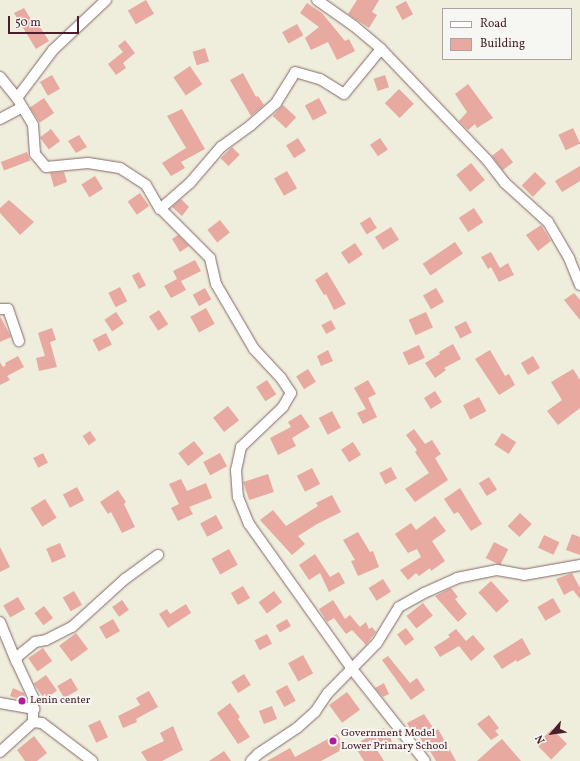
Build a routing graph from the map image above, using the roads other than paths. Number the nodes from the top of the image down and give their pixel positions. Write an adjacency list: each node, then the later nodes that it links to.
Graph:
1 (106, 0): 5 (street)
2 (317, 0): 3 (street)
3 (381, 49): 7 (street); 8 (street)
4 (0, 77): 5 (street)
5 (19, 103): 6 (street); 7 (street)
6 (0, 119)
7 (160, 208): 15 (street)
8 (580, 284)
9 (0, 310): 10 (street)
10 (19, 341)
11 (158, 555): 14 (street)
12 (580, 565): 15 (street)
13 (1, 627): 14 (street)
14 (16, 661): 17 (street)
15 (352, 669): 21 (street); 22 (street)
16 (0, 703): 17 (street)
17 (34, 709): 18 (street)
18 (33, 722): 19 (street); 20 (street)
19 (0, 752)
20 (92, 761)
21 (251, 761)
22 (425, 761)

